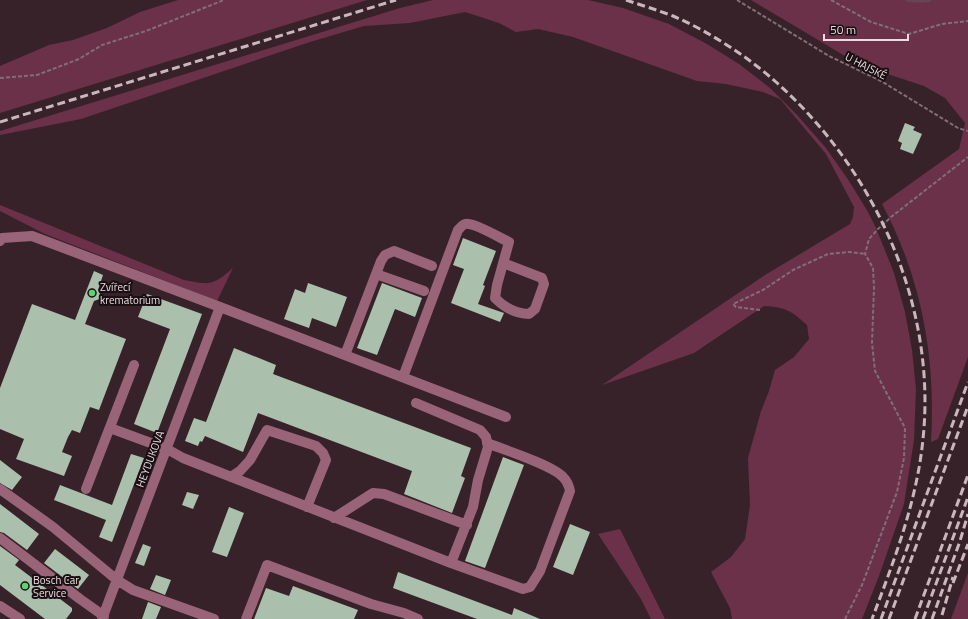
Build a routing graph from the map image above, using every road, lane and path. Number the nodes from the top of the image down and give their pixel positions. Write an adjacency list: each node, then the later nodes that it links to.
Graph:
1 (224, 0): 5 (path)
2 (737, 0): 6 (path, U HAJSKÉ)
3 (831, 0): 4 (path)
4 (968, 21)
5 (0, 78)
6 (968, 131)
7 (968, 156): 9 (path)
8 (0, 241): 14 (street)
9 (866, 254): 15 (path); 41 (path)
10 (503, 263): 10 (street); 18 (street)
11 (432, 266): 12 (street)
12 (376, 274): 13 (street); 16 (street)
13 (424, 291)
14 (220, 307): 16 (street); 23 (street, HEYDUKOVA)
15 (760, 310)
16 (345, 355): 18 (street)
17 (134, 365): 21 (street)
18 (403, 377): 20 (street)
19 (416, 403): 22 (street)
20 (506, 417)
21 (110, 428): 23 (street); 26 (street)
22 (487, 443): 29 (street); 31 (street)
23 (167, 449): 24 (street); 32 (street, HEYDUKOVA)
24 (231, 477): 27 (street); 27 (street)
25 (0, 489): 32 (street)
26 (86, 489)
27 (307, 507): 28 (street)
28 (334, 518): 29 (street); 31 (street)
29 (466, 525): 31 (street)
30 (0, 538): 35 (street)
31 (451, 563)
32 (117, 580): 35 (street, HEYDUKOVA); 37 (street)
33 (0, 606): 36 (street)
34 (388, 609): 38 (street); 39 (street); 40 (street)
35 (103, 617)
36 (20, 619)
37 (214, 619)
38 (246, 619)
39 (384, 619)
40 (418, 619)
41 (845, 619)

